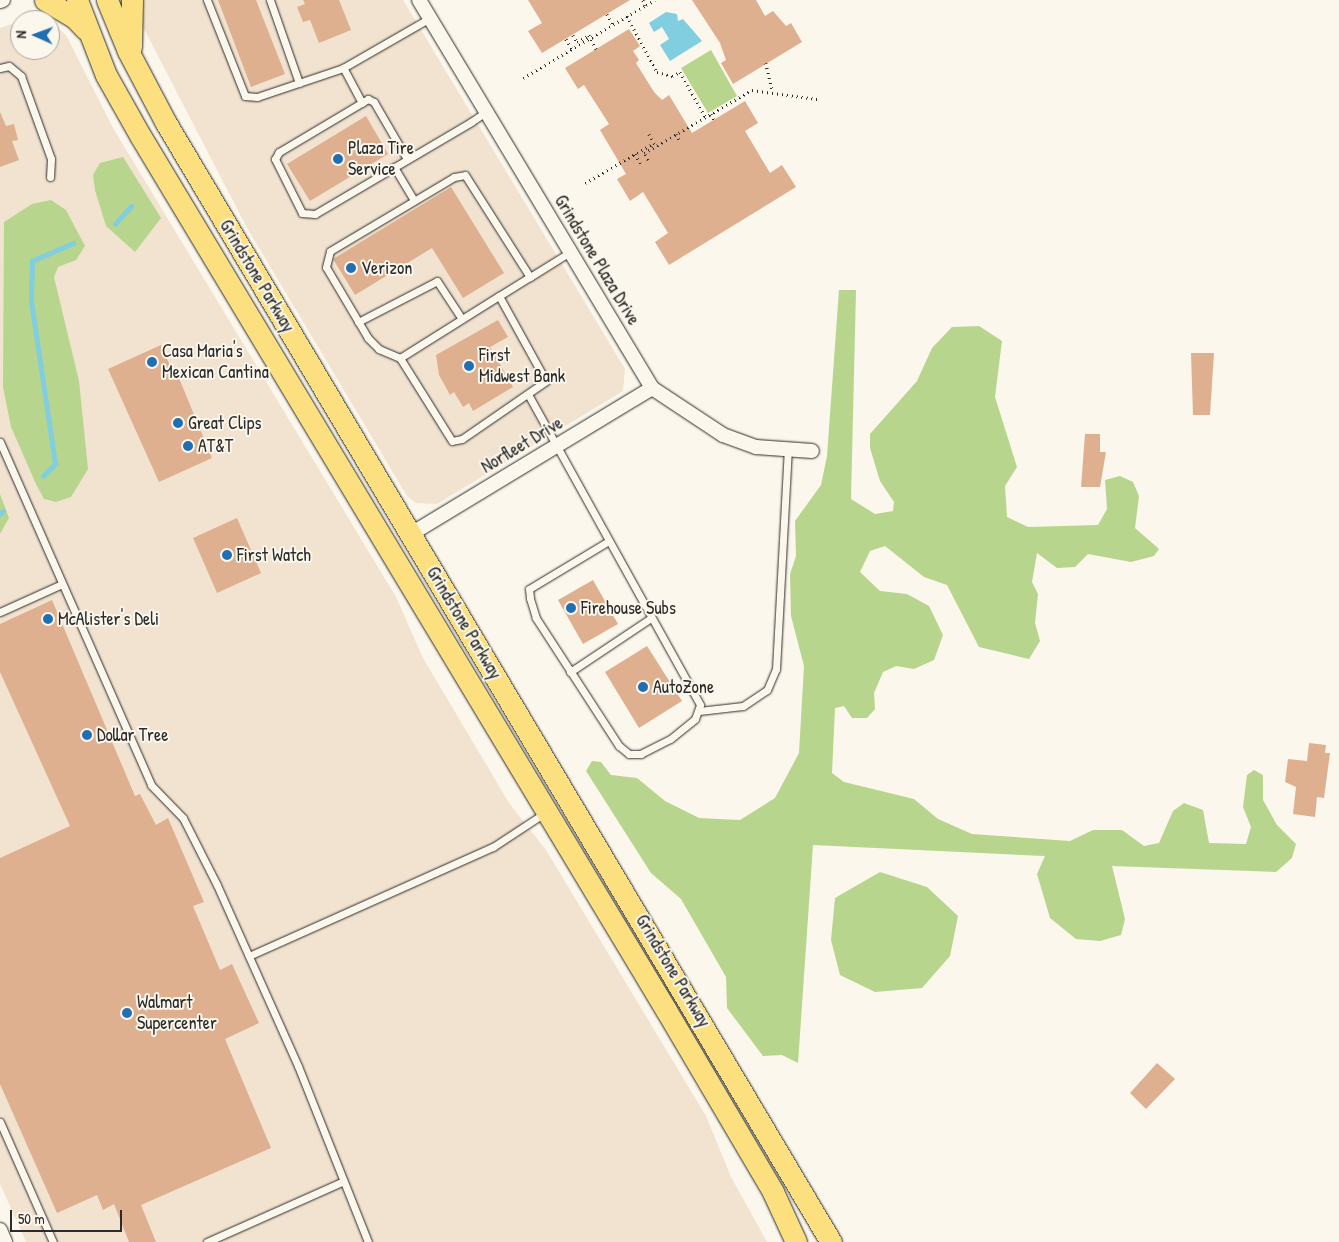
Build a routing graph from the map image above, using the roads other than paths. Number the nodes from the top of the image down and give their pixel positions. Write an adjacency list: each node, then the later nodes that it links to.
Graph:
1 (45, 0): 9 (main road)
2 (78, 0): 9 (main road, Grindstone Parkway)
3 (107, 0): 10 (main road, Grindstone Parkway)
4 (132, 0): 10 (main road)
5 (207, 0): 13 (lane)
6 (270, 0): 13 (lane)
7 (419, 0): 8 (street, Grindstone Plaza Drive)
8 (430, 18): 12 (lane); 15 (street, Grindstone Plaza Drive)
9 (88, 32): 39 (main road, Grindstone Parkway)
10 (131, 58): 32 (main road, Grindstone Parkway)
11 (0, 68): 18 (lane)
12 (343, 68): 13 (lane); 14 (lane)
13 (299, 83)
14 (362, 103): 16 (lane); 17 (lane)
15 (486, 112): 16 (lane); 20 (street, Grindstone Plaza Drive)
16 (407, 159): 17 (lane)
17 (394, 167): 19 (lane)
18 (50, 177)
19 (414, 200): 21 (lane); 24 (lane)
20 (570, 252): 21 (lane); 26 (street, Grindstone Plaza Drive)
21 (530, 277): 22 (lane)
22 (498, 296): 23 (lane); 27 (lane)
23 (462, 320): 24 (lane); 25 (lane)
24 (358, 322): 25 (lane)
25 (400, 358): 27 (lane)
26 (652, 388): 29 (street, Norfleet Drive); 30 (street, Grindstone Plaza Drive)
27 (529, 396): 29 (lane)
28 (0, 442): 34 (lane)
29 (557, 446): 32 (street, Norfleet Drive); 33 (lane)
30 (788, 450): 31 (street, Grindstone Plaza Drive); 38 (lane)
31 (812, 451)
32 (411, 534): 49 (main road, Grindstone Parkway)
33 (609, 541): 36 (lane); 37 (lane)
34 (62, 584): 35 (lane); 40 (lane)
35 (0, 612)
36 (651, 618): 37 (lane); 38 (lane)
37 (570, 672): 38 (lane)
38 (699, 711)
39 (546, 812): 40 (lane); 48 (main road, Grindstone Parkway)
40 (249, 956): 42 (lane)
41 (0, 1122): 45 (lane)
42 (342, 1182): 46 (lane); 47 (lane)
43 (0, 1230): 44 (street)
44 (5, 1242)
45 (53, 1242)
46 (207, 1242)
47 (368, 1242)
48 (796, 1242)
49 (831, 1242)

